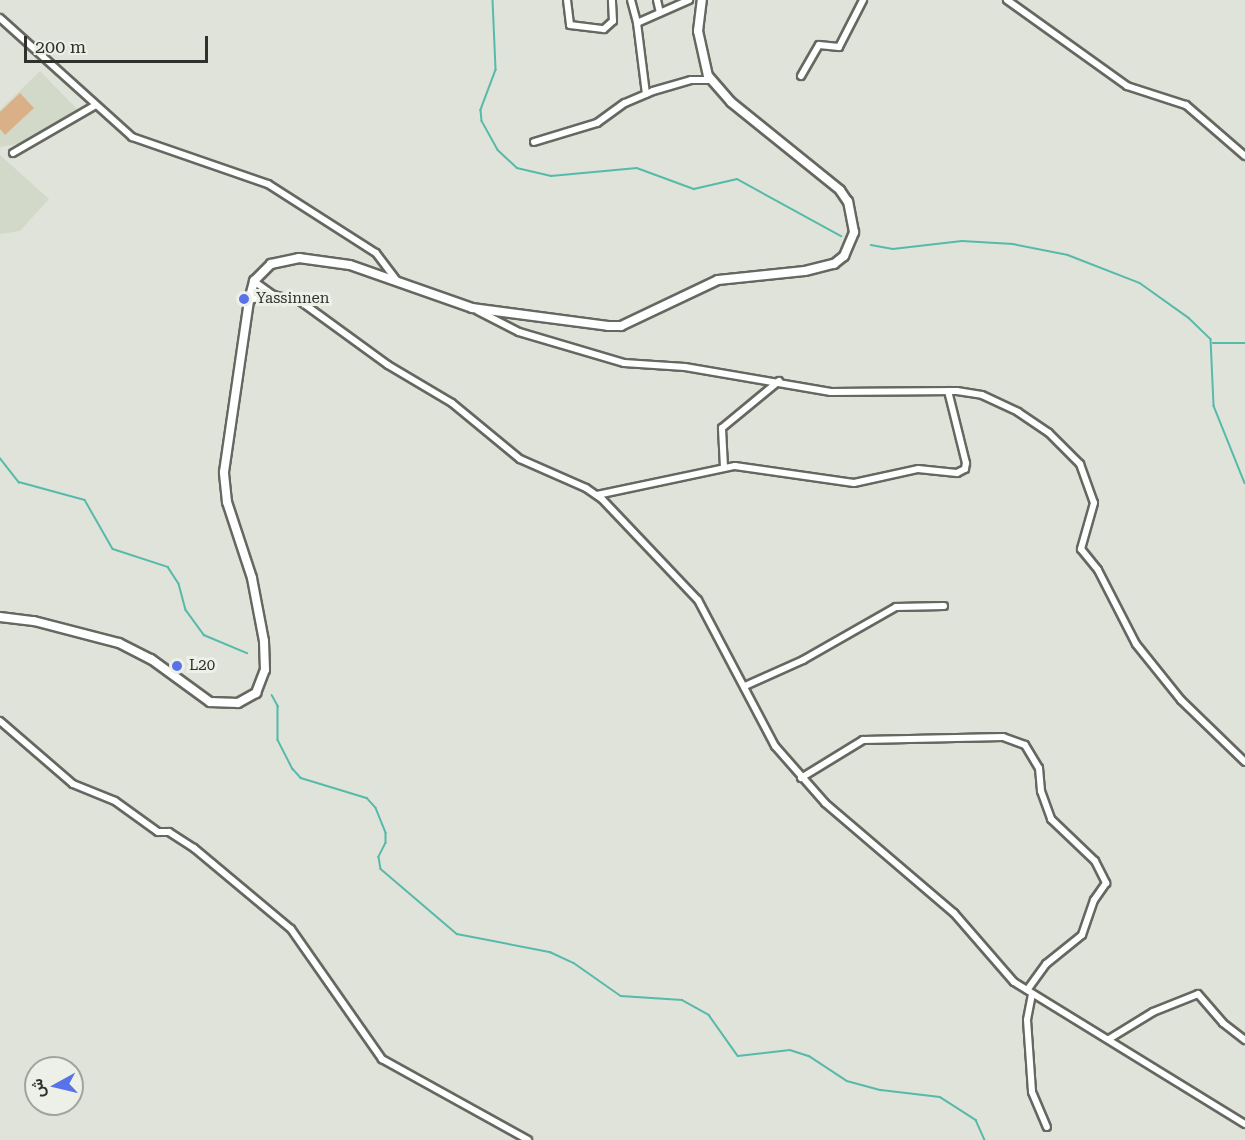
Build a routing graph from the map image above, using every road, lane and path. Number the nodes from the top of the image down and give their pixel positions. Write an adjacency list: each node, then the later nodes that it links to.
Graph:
1 (567, 0): 2 (street)
2 (612, 0)
3 (631, 0): 11 (street)
4 (657, 0): 9 (street)
5 (689, 0): 9 (street)
6 (702, 0): 13 (street)
7 (863, 0): 12 (street)
8 (1007, 0): 18 (street)
9 (660, 13): 11 (street)
10 (0, 18): 15 (street)
11 (637, 23): 14 (street)
12 (801, 76)
13 (711, 80): 14 (street); 23 (street)
14 (646, 94): 16 (street)
15 (94, 106): 17 (street); 20 (street)
16 (534, 142)
17 (14, 153)
18 (1245, 156)
19 (254, 281): 20 (street); 21 (street); 22 (street)
20 (396, 281): 23 (street)
21 (273, 295): 22 (street); 27 (street)
22 (249, 300): 29 (street)
23 (472, 308): 24 (street)
24 (779, 381): 25 (street); 26 (street)
25 (948, 391): 26 (street); 32 (street)
26 (724, 467): 27 (street)
27 (597, 495): 30 (street)
28 (944, 606): 30 (street)
29 (0, 617)
30 (745, 686): 33 (street)
31 (0, 721): 39 (street)
32 (1245, 762)
33 (801, 778): 34 (street); 34 (street)
34 (1030, 992): 35 (street); 38 (street)
35 (1109, 1039): 36 (street); 37 (street)
36 (1245, 1040)
37 (1245, 1124)
38 (1047, 1127)
39 (528, 1140)

